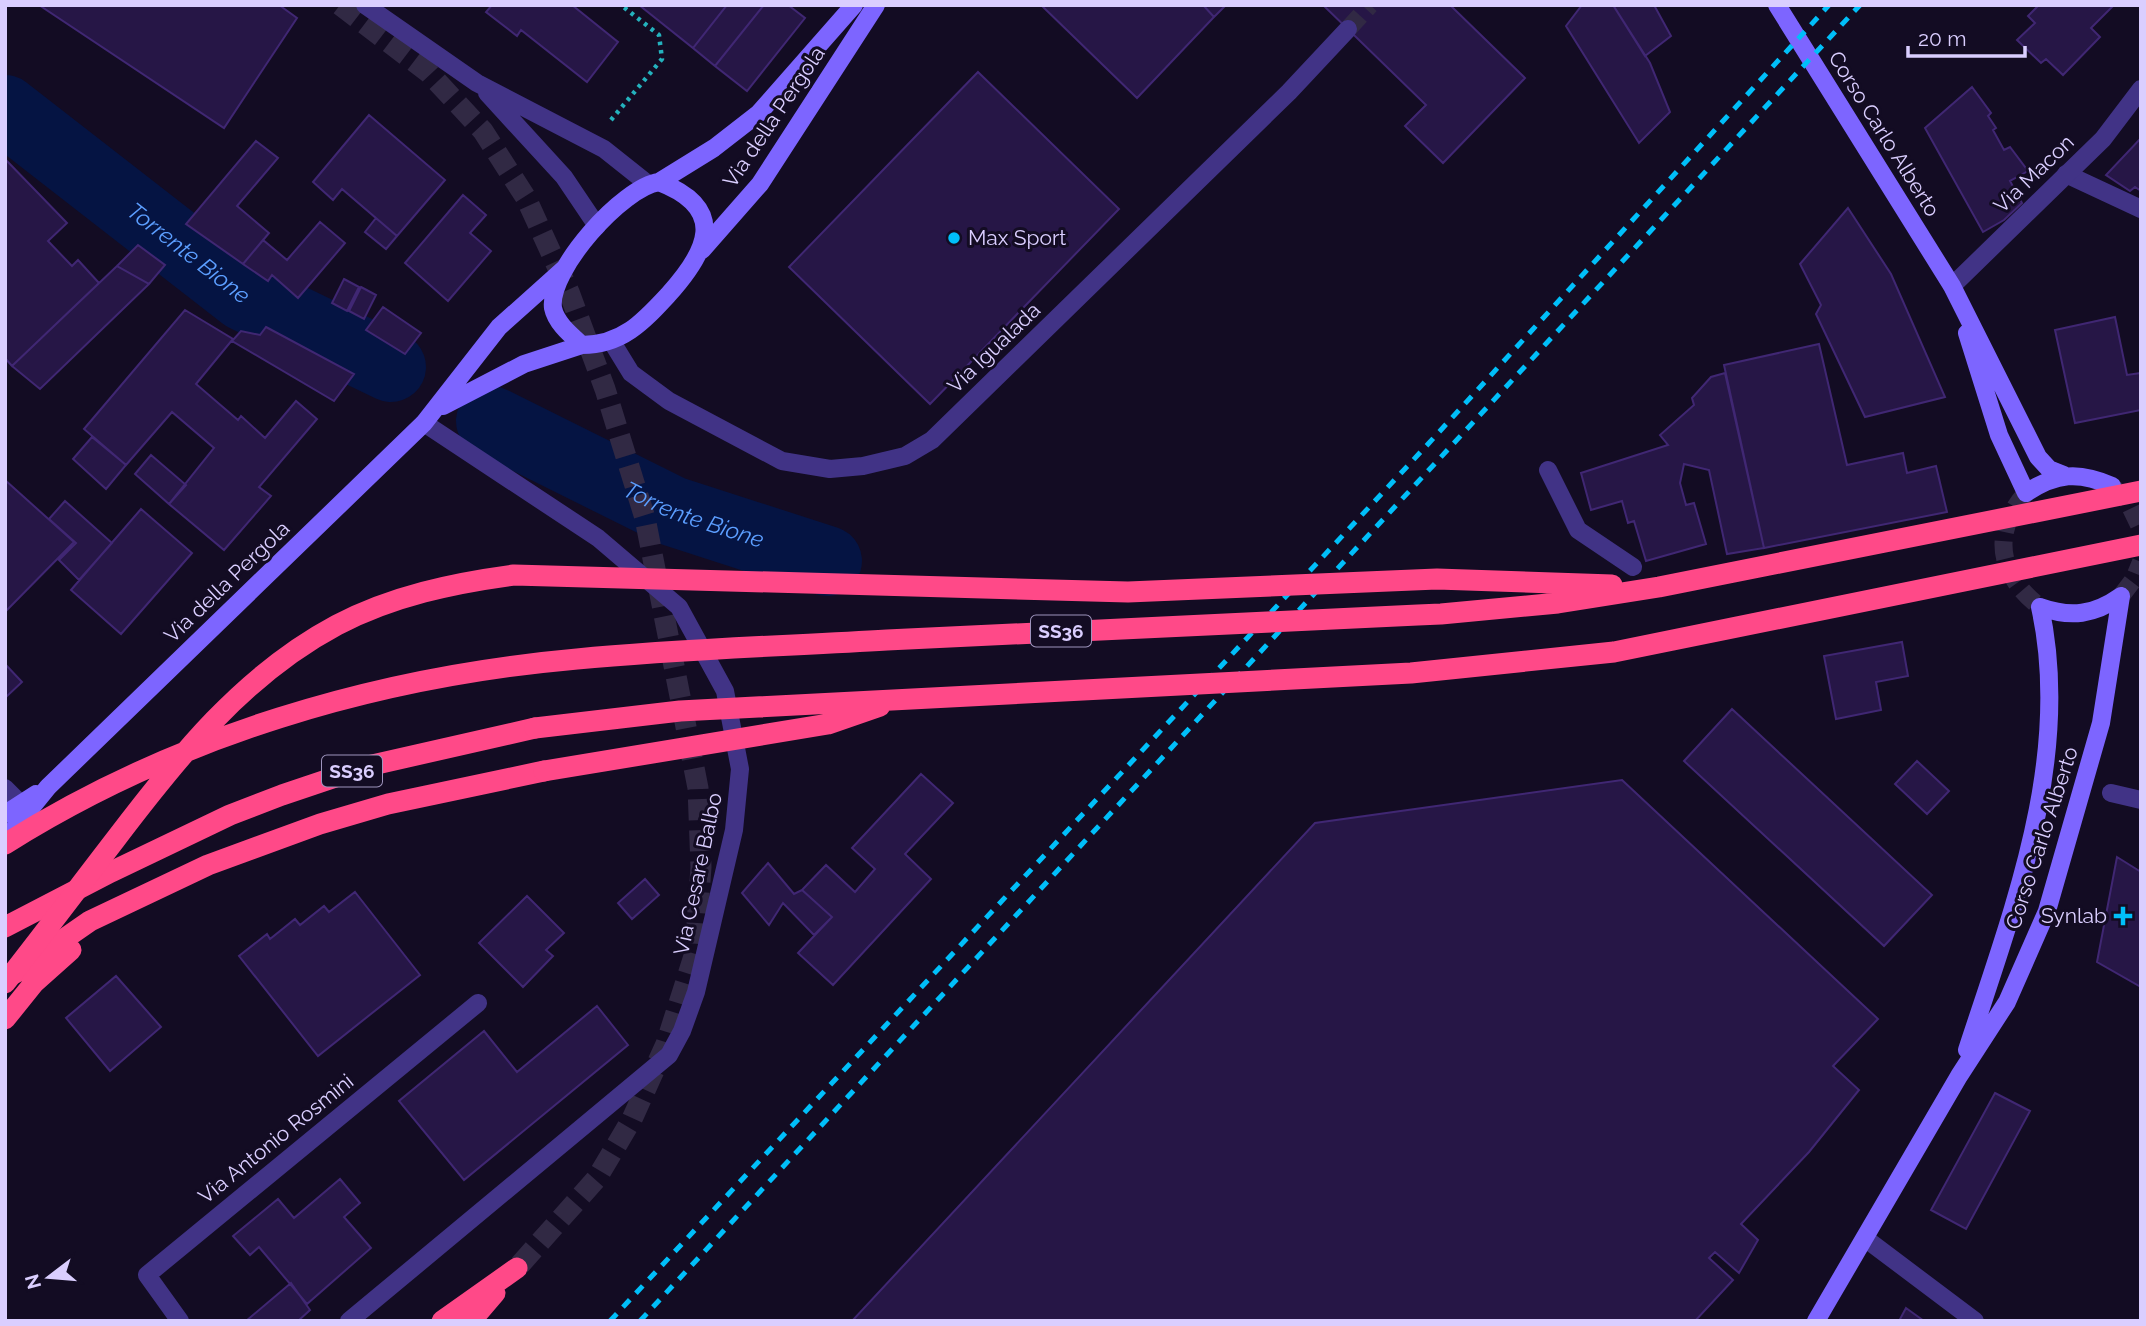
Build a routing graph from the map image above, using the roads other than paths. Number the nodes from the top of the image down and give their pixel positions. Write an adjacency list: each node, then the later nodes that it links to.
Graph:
1 (365, 5): 6 (street)
2 (854, 5): 9 (main road, Via della Pergola)
3 (876, 5): 12 (main road, Via della Pergola)
4 (1777, 5): 14 (main road, Corso Carlo Alberto)
5 (1348, 29): 15 (street, Via Igualada)
6 (477, 83): 9 (street); 11 (street)
7 (2141, 89): 8 (street, Via Macon)
8 (2066, 174): 10 (street); 14 (street, Via Macon)
9 (654, 183): 11 (main road, Via della Pergola); 12 (main road)
10 (2141, 209)
11 (597, 226): 13 (main road, Via della Pergola)
12 (702, 250): 15 (main road, Via della Pergola)
13 (565, 268): 16 (main road); 17 (main road, Via della Pergola)
14 (1952, 286): 20 (main road, Corso Carlo Alberto); 20 (main road, Corso Carlo Alberto)
15 (612, 342): 16 (main road, Via della Pergola)
16 (582, 345): 17 (main road, Via della Pergola)
17 (437, 409): 18 (main road, Via della Pergola)
18 (424, 424): 27 (main road, Via della Pergola); 41 (street, Via Cesare Balbo)
19 (1548, 470): 24 (street)
20 (2064, 475): 21 (main road)
21 (2112, 486)
22 (2141, 491): 25 (highway, SS36, bridge)
23 (2141, 545): 26 (highway, SS36, bridge)
24 (1633, 567)
25 (1659, 587): 32 (highway, SS36, bridge); 35 (highway, bridge)
26 (898, 699): 33 (highway, bridge); 34 (highway, SS36, bridge)
27 (48, 786): 31 (main road, Via della Pergola); 32 (main road, Via della Pergola)
28 (5, 788): 31 (street)
29 (2111, 793): 30 (street)
30 (2141, 800)
31 (13, 809)
32 (5, 842)
33 (159, 889): 35 (highway); 37 (highway)
34 (5, 927)
35 (5, 982)
36 (478, 1003): 40 (street, Via Antonio Rosmini)
37 (5, 1019)
38 (1959, 1076): 38 (main road, Corso Carlo Alberto); 39 (main road, Corso Carlo Alberto)
39 (1866, 1239): 44 (main road, Corso Carlo Alberto); 45 (street)
40 (180, 1321)
41 (349, 1321)
42 (442, 1321): 43 (highway)
43 (471, 1321)
44 (1816, 1321)
45 (1975, 1321)

